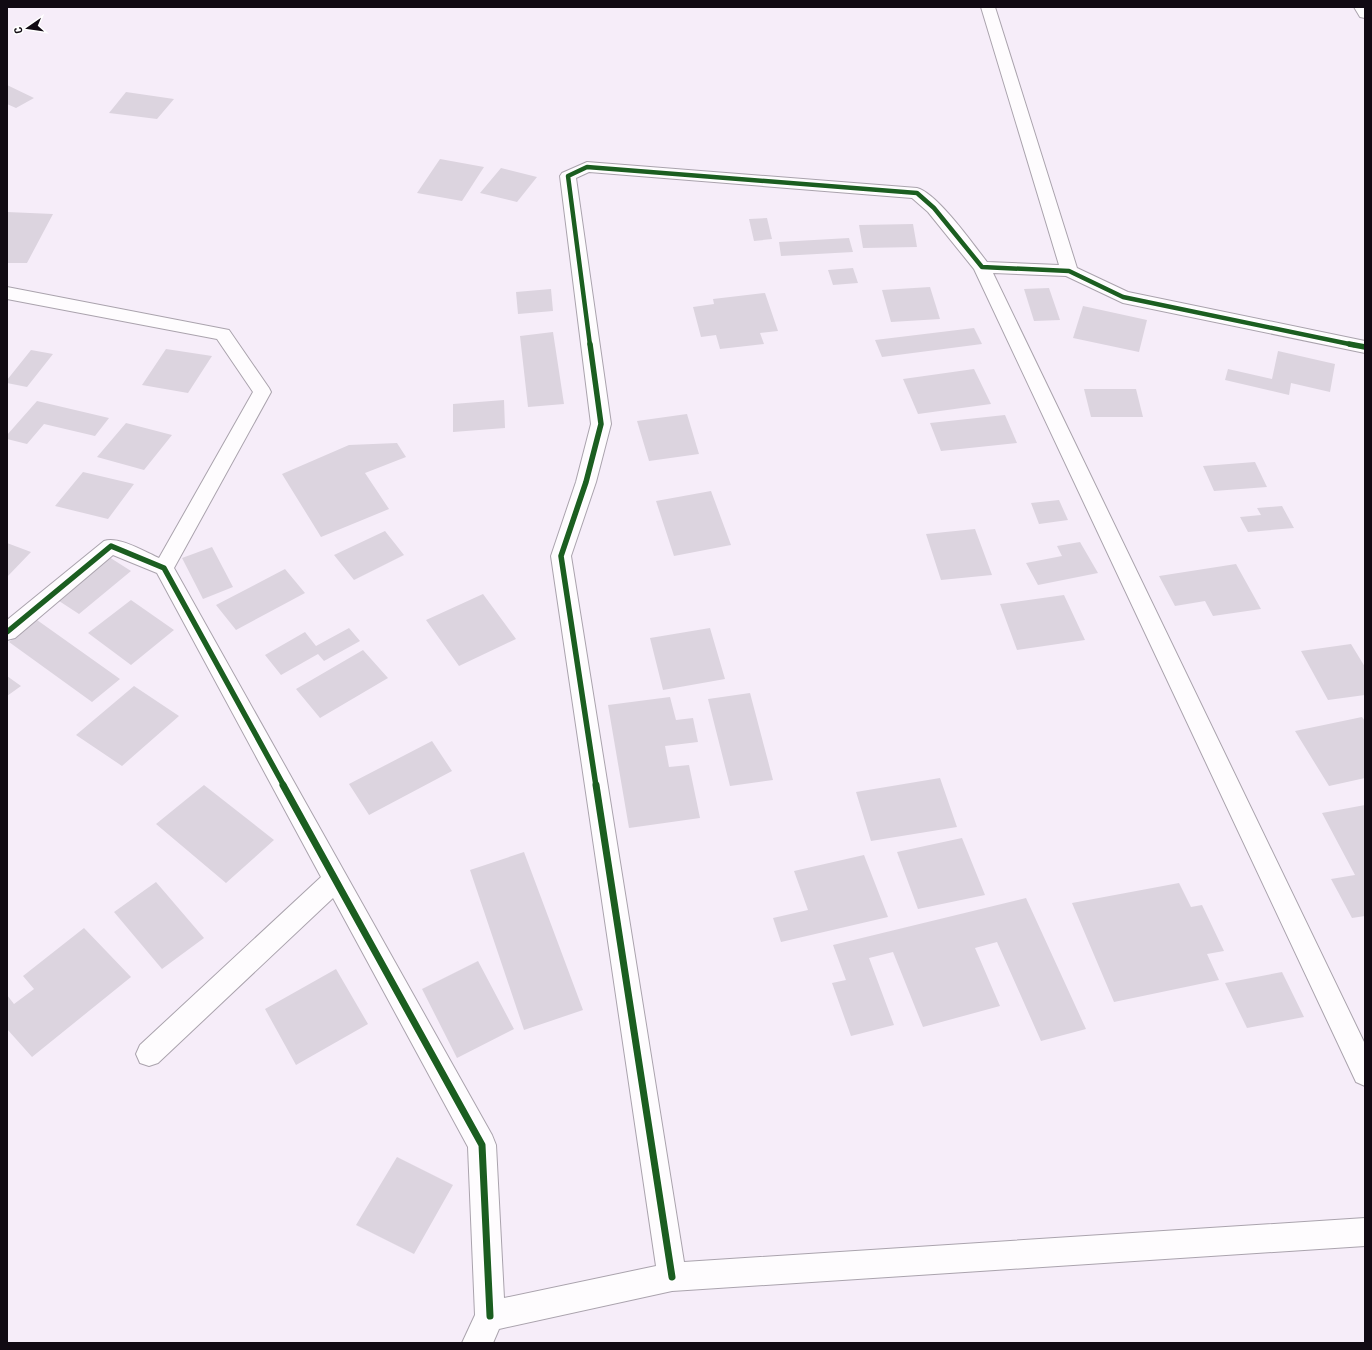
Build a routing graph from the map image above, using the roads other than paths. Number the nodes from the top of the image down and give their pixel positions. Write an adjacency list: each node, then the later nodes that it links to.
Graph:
1 (988, 7): 5 (street)
2 (1361, 7): 3 (street)
3 (1365, 14)
4 (982, 267): 5 (street); 12 (street); 14 (street)
5 (1069, 271): 7 (street)
6 (7, 293): 8 (street)
7 (1365, 347)
8 (164, 568): 9 (street); 10 (street)
9 (7, 632)
10 (336, 879): 11 (street); 15 (street)
11 (149, 1054)
12 (1365, 1073)
13 (1365, 1232): 14 (street)
14 (672, 1277): 15 (street)
15 (490, 1316): 16 (street)
16 (477, 1343)

